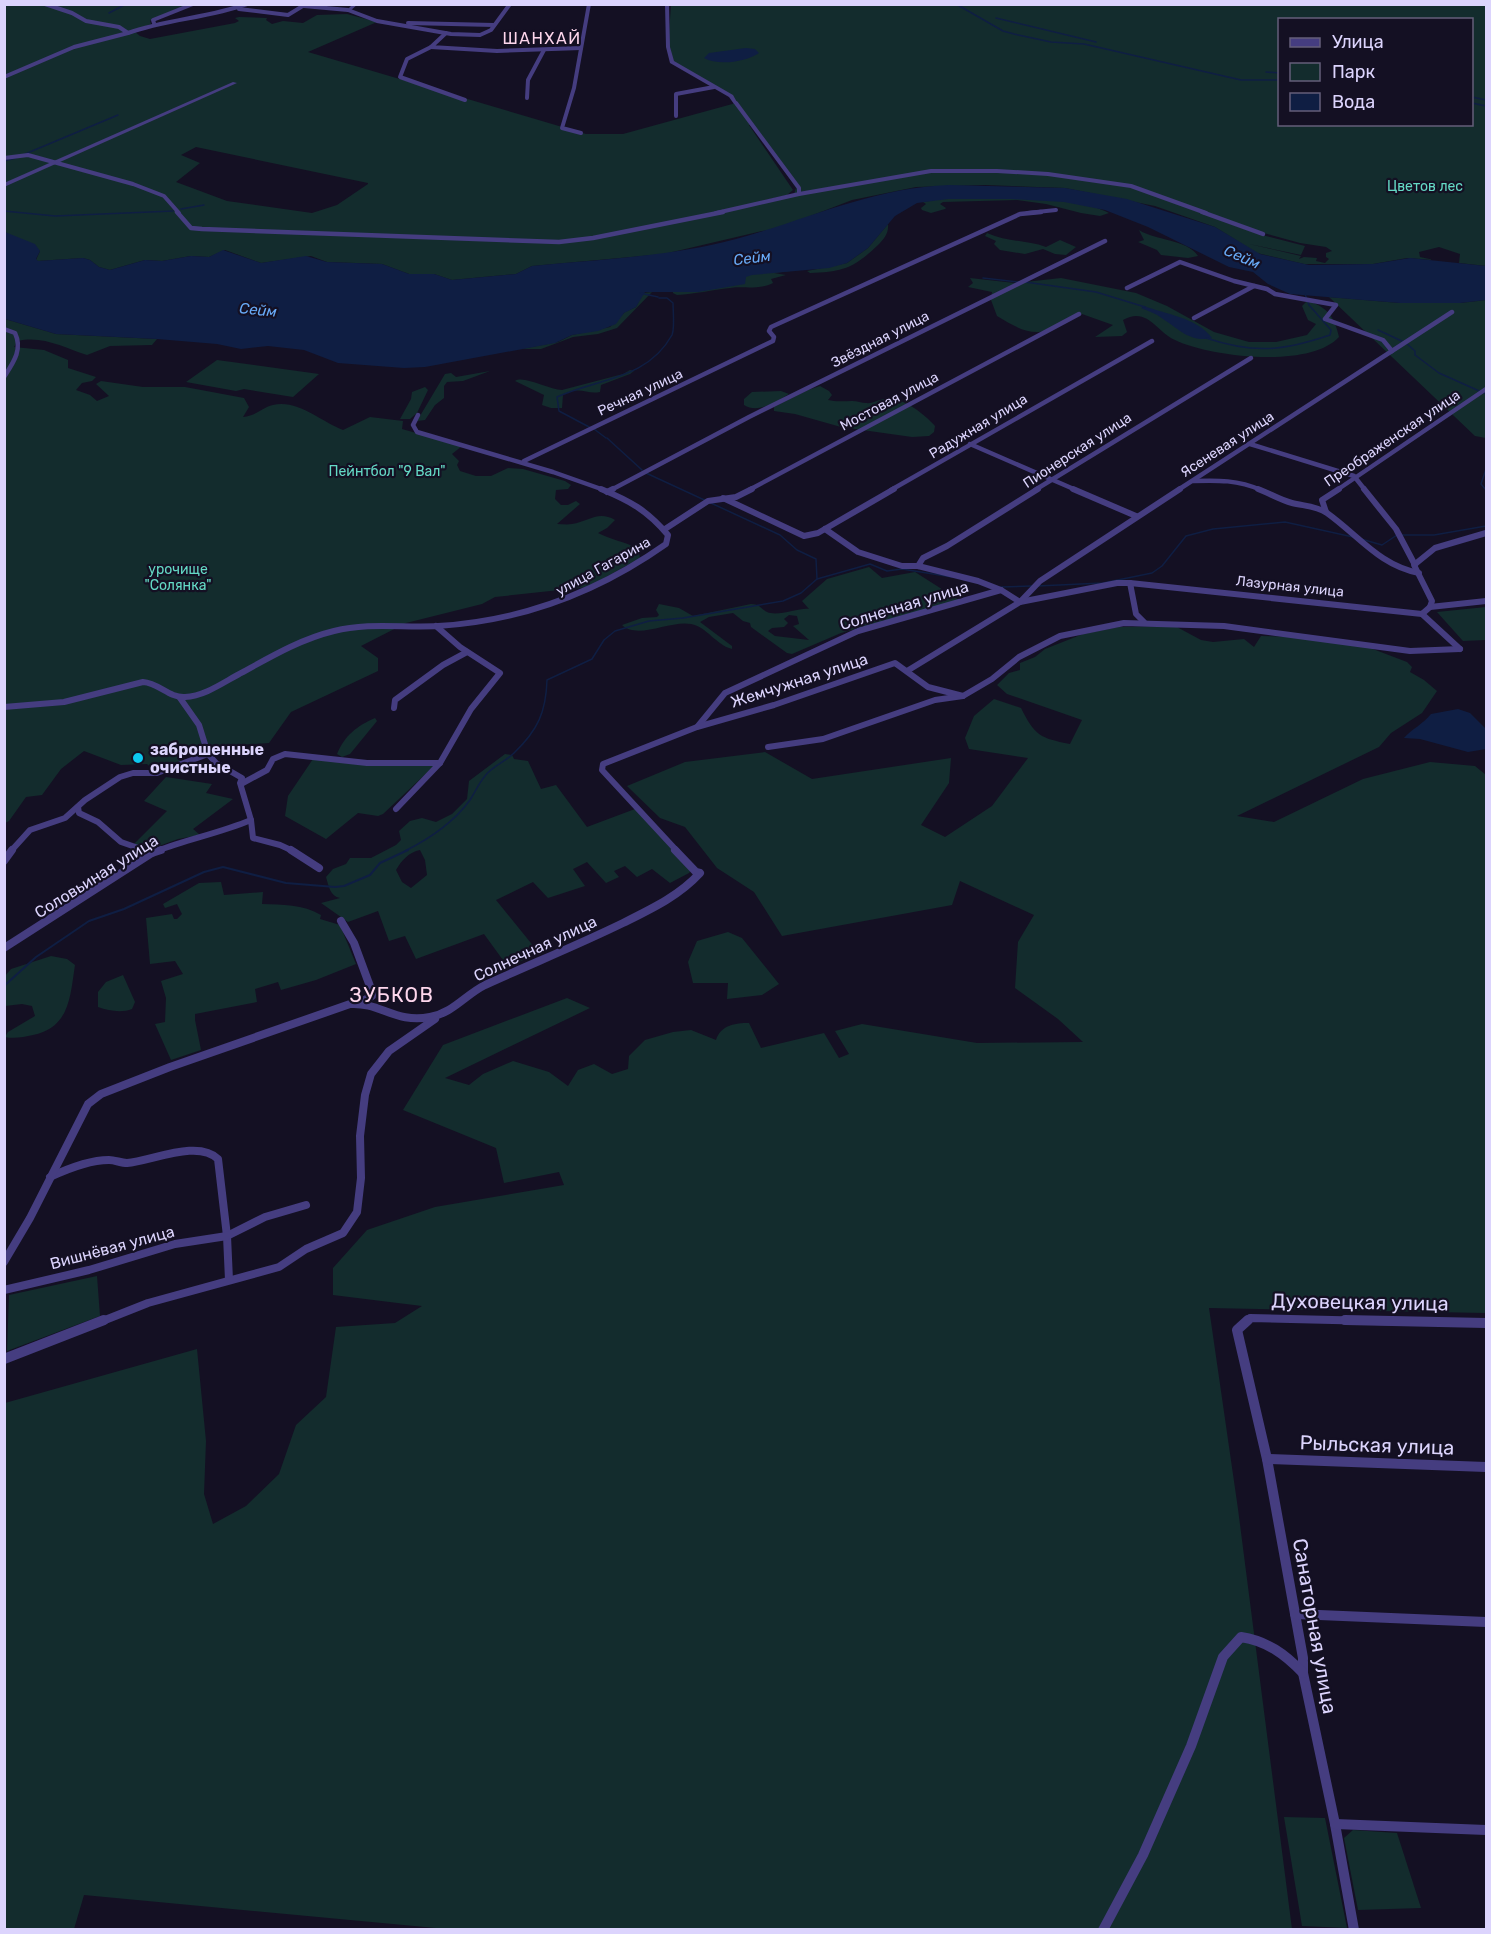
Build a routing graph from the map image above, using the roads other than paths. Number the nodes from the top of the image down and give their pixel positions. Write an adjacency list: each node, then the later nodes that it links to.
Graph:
1 (45, 4): 14 (street)
2 (193, 4): 11 (street)
3 (248, 4): 9 (street)
4 (356, 4): 10 (street)
5 (510, 4): 13 (street)
6 (589, 4): 17 (street)
7 (667, 4): 21 (street)
8 (305, 5): 9 (street); 10 (street)
9 (236, 9): 11 (street)
10 (348, 10): 12 (street)
11 (155, 24): 14 (street)
12 (397, 25): 13 (street); 15 (street)
13 (494, 25): 15 (street)
14 (128, 33): 19 (street)
15 (446, 33): 16 (street)
16 (431, 47): 18 (street); 23 (street)
17 (581, 48): 18 (street); 26 (street)
18 (544, 50): 22 (street)
19 (4, 77)
20 (235, 83): 28 (street)
21 (714, 87): 24 (street); 25 (street)
22 (527, 98)
23 (465, 100)
24 (736, 103): 30 (street)
25 (676, 116)
26 (581, 132)
27 (4, 158): 28 (street)
28 (54, 162): 29 (street); 30 (street)
29 (4, 183)
30 (798, 194): 32 (street)
31 (1056, 210): 48 (street, Речная улица)
32 (1263, 234)
33 (1105, 241): 52 (street, Звёздная улица)
34 (1254, 286): 35 (street); 38 (street); 41 (street)
35 (1127, 288)
36 (1452, 312): 41 (street, Ясеневая улица)
37 (1079, 314): 53 (street, Мостовая улица)
38 (1194, 318)
39 (4, 329): 43 (street)
40 (1152, 341): 46 (street, Радужная улица)
41 (1392, 351): 47 (street, Ясеневая улица)
42 (1251, 358): 50 (street, Пионерская улица)
43 (4, 377)
44 (1486, 389): 49 (street, Преображенская улица)
45 (418, 415): 48 (street, улица Гагарина)
46 (970, 444): 50 (street); 57 (street, Радужная улица)
47 (1250, 444): 49 (street); 51 (street, Ясеневая улица)
48 (524, 461): 52 (street, улица Гагарина)
49 (1355, 477): 54 (street, Преображенская улица); 59 (street)
50 (1055, 480): 55 (street); 60 (street, Пионерская улица)
51 (1192, 481): 54 (street); 55 (street, Ясеневая улица)
52 (608, 492): 56 (street, улица Гагарина)
53 (723, 498): 56 (street, Мостовая улица); 57 (street, Радужная улица)
54 (1326, 512): 61 (street)
55 (1137, 516): 65 (street, Ясеневая улица)
56 (665, 529): 69 (street, улица Гагарина)
57 (825, 529): 60 (street)
58 (1486, 533): 59 (street)
59 (1415, 565): 61 (street)
60 (918, 566): 63 (street)
61 (1419, 573): 66 (street)
62 (1130, 583): 65 (street, Лазурная улица); 67 (street, Лазурная улица); 68 (street)
63 (1001, 590): 65 (street); 76 (street, Солнечная улица)
64 (1486, 601): 66 (street)
65 (1020, 602): 71 (street)
66 (1430, 607): 67 (street)
67 (1422, 614): 68 (street)
68 (1144, 622): 72 (street)
69 (436, 626): 70 (street); 73 (street)
70 (467, 652): 75 (street); 79 (street)
71 (907, 671): 72 (street, Жемчужная улица); 76 (street, Жемчужная улица)
72 (963, 696): 77 (street)
73 (180, 698): 74 (street); 78 (street)
74 (4, 705)
75 (394, 708)
76 (697, 728): 90 (street, Солнечная улица)
77 (768, 747)
78 (207, 754): 80 (street); 81 (street)
79 (440, 763): 80 (street); 82 (street)
80 (240, 784): 83 (street)
81 (78, 807): 84 (street); 85 (street)
82 (396, 809)
83 (251, 820): 84 (street, Соловьиная улица); 86 (street)
84 (152, 853): 88 (street, Соловьиная улица)
85 (4, 861)
86 (319, 868)
87 (341, 921): 89 (street)
88 (4, 948)
89 (359, 1003): 90 (street, Солнечная улица); 91 (street)
90 (441, 1016): 95 (street)
91 (50, 1177): 93 (street); 94 (street)
92 (306, 1205): 93 (street, Вишнёвая улица)
93 (227, 1236): 95 (street); 96 (street, Вишнёвая улица)
94 (4, 1262)
95 (229, 1280): 99 (street)
96 (4, 1290)
97 (1486, 1323): 98 (street, Духовецкая улица)
98 (1237, 1330): 100 (street, Санаторная улица)
99 (4, 1359)
100 (1267, 1459): 101 (street, Рыльская улица); 102 (street, Санаторная улица)
101 (1486, 1467)
102 (1295, 1614): 103 (street); 104 (street, Санаторная улица)
103 (1486, 1622)
104 (1303, 1673): 105 (street, Санаторная улица); 107 (street)
105 (1335, 1824): 106 (street); 108 (street, Санаторная улица)
106 (1486, 1830)
107 (1103, 1929)
108 (1354, 1929)

